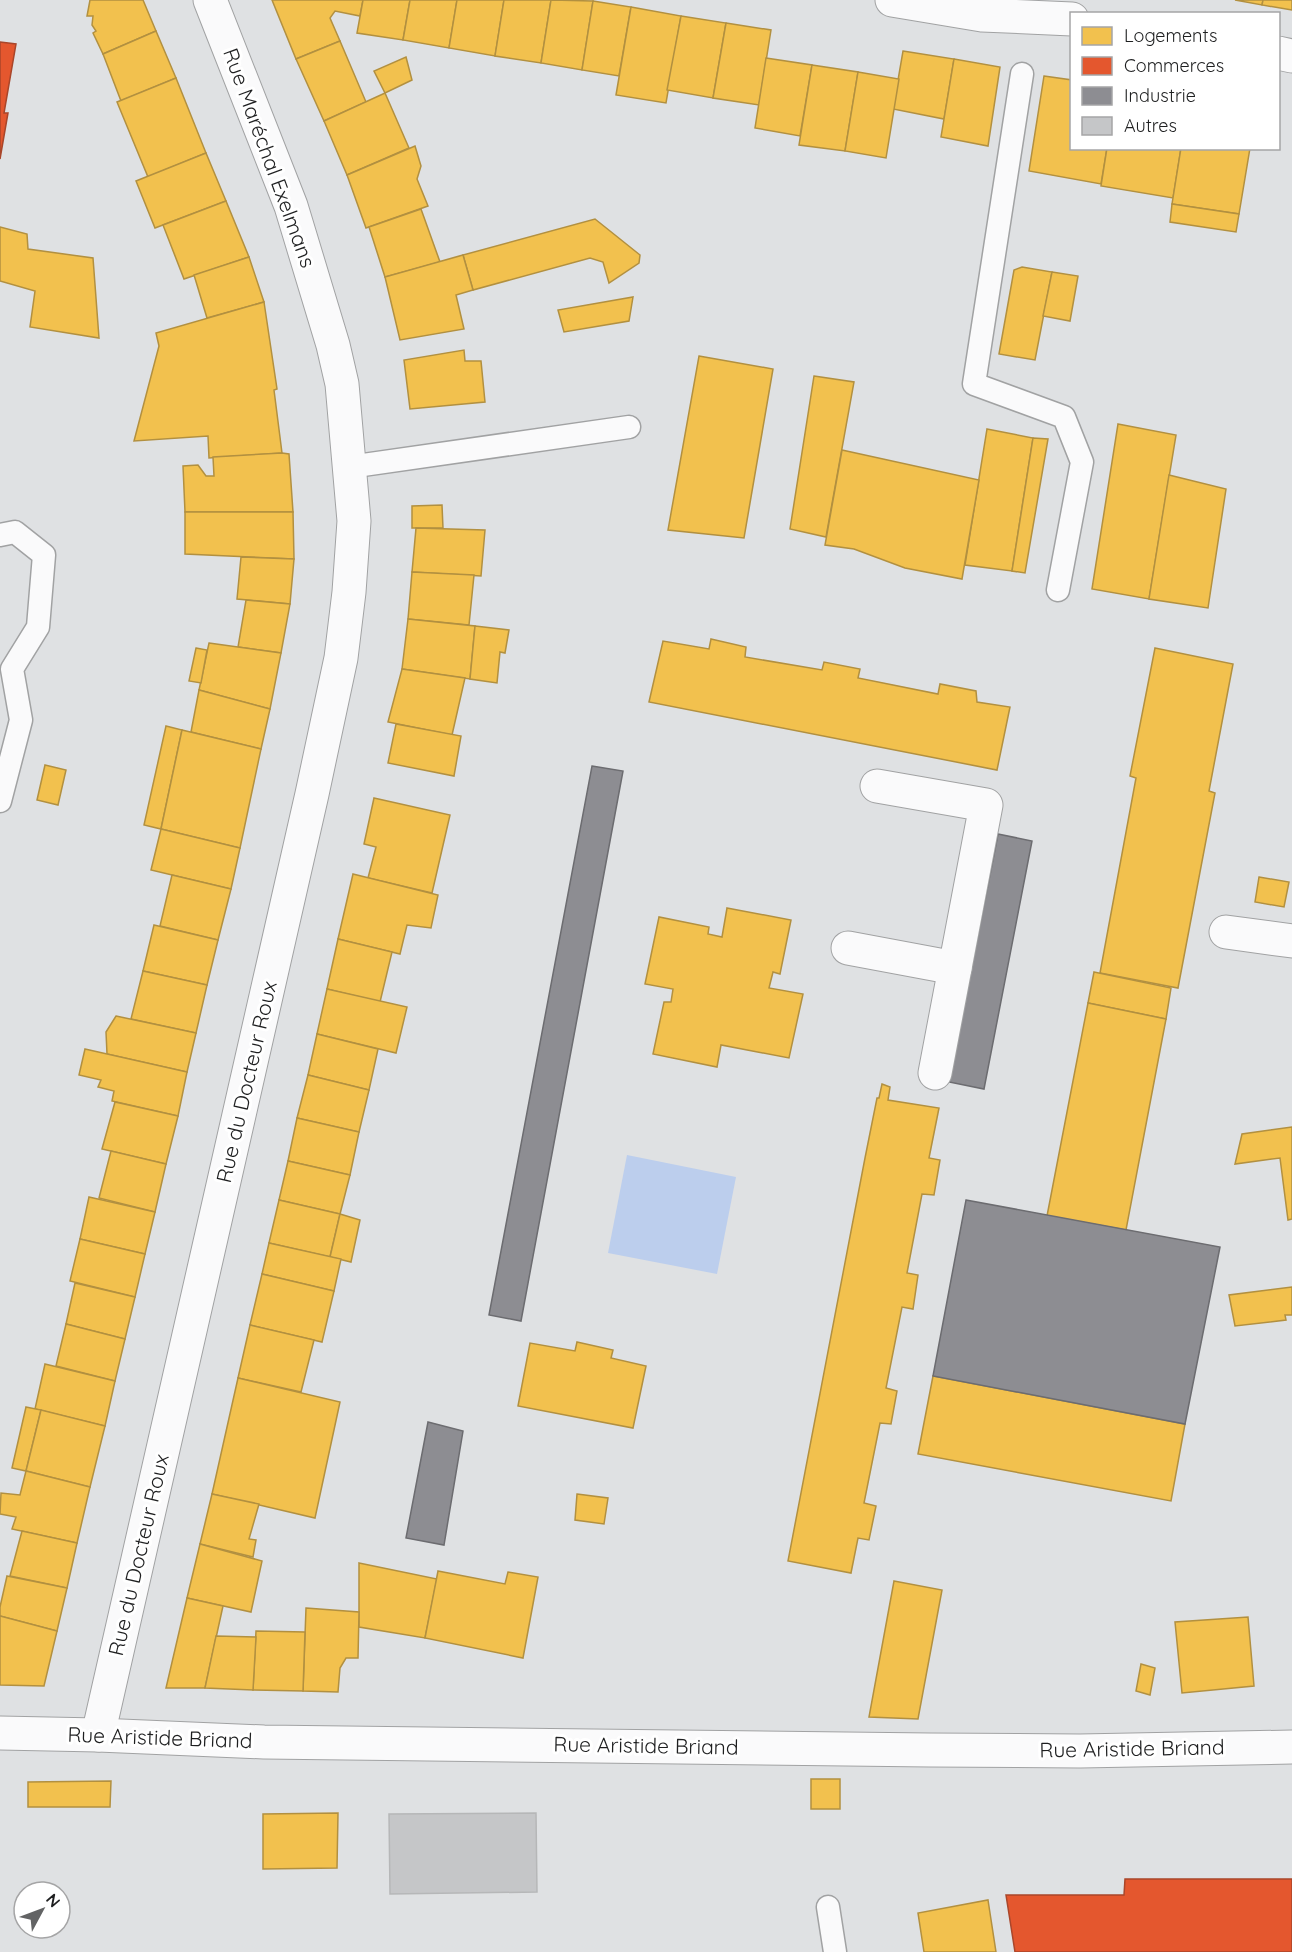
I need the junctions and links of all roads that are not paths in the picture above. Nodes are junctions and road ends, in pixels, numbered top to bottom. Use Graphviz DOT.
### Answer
graph roads {
  1 [pos="210,0"];
  2 [pos="892,0"];
  3 [pos="1061,12"];
  4 [pos="1022,74"];
  5 [pos="346,423"];
  6 [pos="629,427"];
  7 [pos="350,467"];
  8 [pos="0,535"];
  9 [pos="1058,590"];
  10 [pos="6,667"];
  11 [pos="877,786"];
  12 [pos="0,801"];
  13 [pos="1226,932"];
  14 [pos="1292,941"];
  15 [pos="848,948"];
  16 [pos="955,968"];
  17 [pos="935,1073"];
  18 [pos="0,1733"];
  19 [pos="98,1735"];
  20 [pos="1292,1748"];
  21 [pos="828,1907"];
  22 [pos="835,1952"];
  1 -- 5 [label="street, Rue Maréchal Exelmans"];
  2 -- 3 [label="street"];
  4 -- 9 [label="lane"];
  5 -- 7 [label="street, Rue du Docteur Roux"];
  6 -- 7 [label="lane"];
  7 -- 19 [label="street, Rue du Docteur Roux"];
  8 -- 10 [label="lane"];
  10 -- 12 [label="lane"];
  11 -- 16 [label="street"];
  13 -- 14 [label="street"];
  15 -- 16 [label="street"];
  16 -- 17 [label="street"];
  18 -- 19 [label="street, Rue Aristide Briand"];
  19 -- 20 [label="street, Rue Aristide Briand"];
  21 -- 22 [label="lane"];
}
